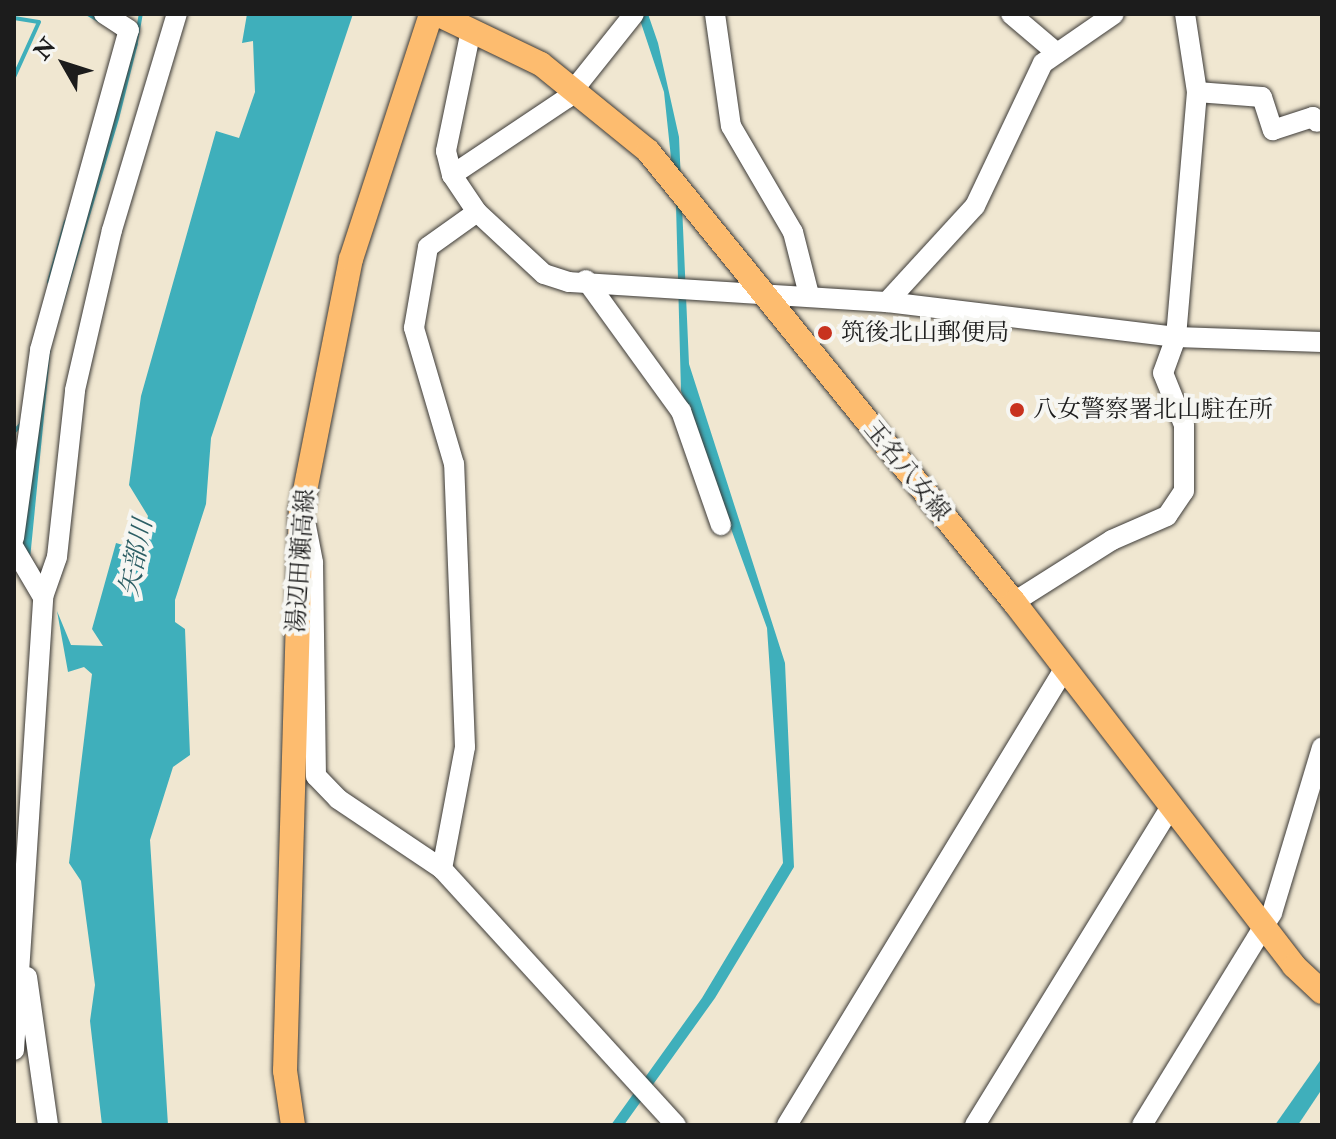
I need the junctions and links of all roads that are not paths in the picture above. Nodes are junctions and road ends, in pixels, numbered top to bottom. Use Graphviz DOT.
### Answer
graph roads {
  1 [pos="104,14"];
  2 [pos="177,14"];
  3 [pos="434,14"];
  4 [pos="633,14"];
  5 [pos="715,14"];
  6 [pos="1011,14"];
  7 [pos="1114,14"];
  8 [pos="1185,14"];
  9 [pos="471,30"];
  10 [pos="1057,53"];
  11 [pos="575,88"];
  12 [pos="1197,92"];
  13 [pos="1317,122"];
  14 [pos="452,175"];
  15 [pos="477,212"];
  16 [pos="586,280"];
  17 [pos="756,289"];
  18 [pos="809,295"];
  19 [pos="887,302"];
  20 [pos="1176,337"];
  21 [pos="1322,342"];
  22 [pos="20,436"];
  23 [pos="301,511"];
  24 [pos="721,525"];
  25 [pos="14,538"];
  26 [pos="14,548"];
  27 [pos="43,597"];
  28 [pos="1014,602"];
  29 [pos="1063,671"];
  30 [pos="1322,747"];
  31 [pos="1171,806"];
  32 [pos="442,869"];
  33 [pos="1263,926"];
  34 [pos="23,957"];
  35 [pos="1322,992"];
  36 [pos="14,1050"];
  37 [pos="48,1125"];
  38 [pos="293,1125"];
  39 [pos="676,1125"];
  40 [pos="787,1125"];
  41 [pos="975,1125"];
  42 [pos="1142,1125"];
  1 -- 22 [label="street"];
  2 -- 27 [label="street"];
  3 -- 9 [label="main road, 玉名八女線"];
  3 -- 23 [label="main road, 湯辺田瀬高線"];
  4 -- 11 [label="street"];
  5 -- 18 [label="street"];
  6 -- 10 [label="street"];
  7 -- 10 [label="street"];
  8 -- 12 [label="street"];
  9 -- 11 [label="main road, 玉名八女線"];
  9 -- 14 [label="street"];
  10 -- 19 [label="street"];
  11 -- 14 [label="street"];
  11 -- 17 [label="main road, 玉名八女線"];
  12 -- 13 [label="street"];
  12 -- 20 [label="street"];
  14 -- 15 [label="street"];
  15 -- 16 [label="street"];
  15 -- 32 [label="street"];
  16 -- 17 [label="street"];
  16 -- 24 [label="street"];
  17 -- 18 [label="street"];
  17 -- 28 [label="main road, 玉名八女線"];
  18 -- 19 [label="street"];
  19 -- 20 [label="street"];
  20 -- 21 [label="street"];
  20 -- 28 [label="street"];
  22 -- 25 [label="street"];
  23 -- 32 [label="street"];
  23 -- 38 [label="main road, 湯辺田瀬高線"];
  26 -- 27 [label="street"];
  27 -- 34 [label="street"];
  28 -- 29 [label="main road, 玉名八女線"];
  29 -- 31 [label="main road, 玉名八女線"];
  29 -- 40 [label="street"];
  30 -- 33 [label="street"];
  31 -- 33 [label="main road, 玉名八女線"];
  31 -- 41 [label="street"];
  32 -- 39 [label="street"];
  33 -- 35 [label="main road, 玉名八女線"];
  33 -- 42 [label="street"];
  34 -- 36 [label="street"];
  34 -- 37 [label="street"];
}
